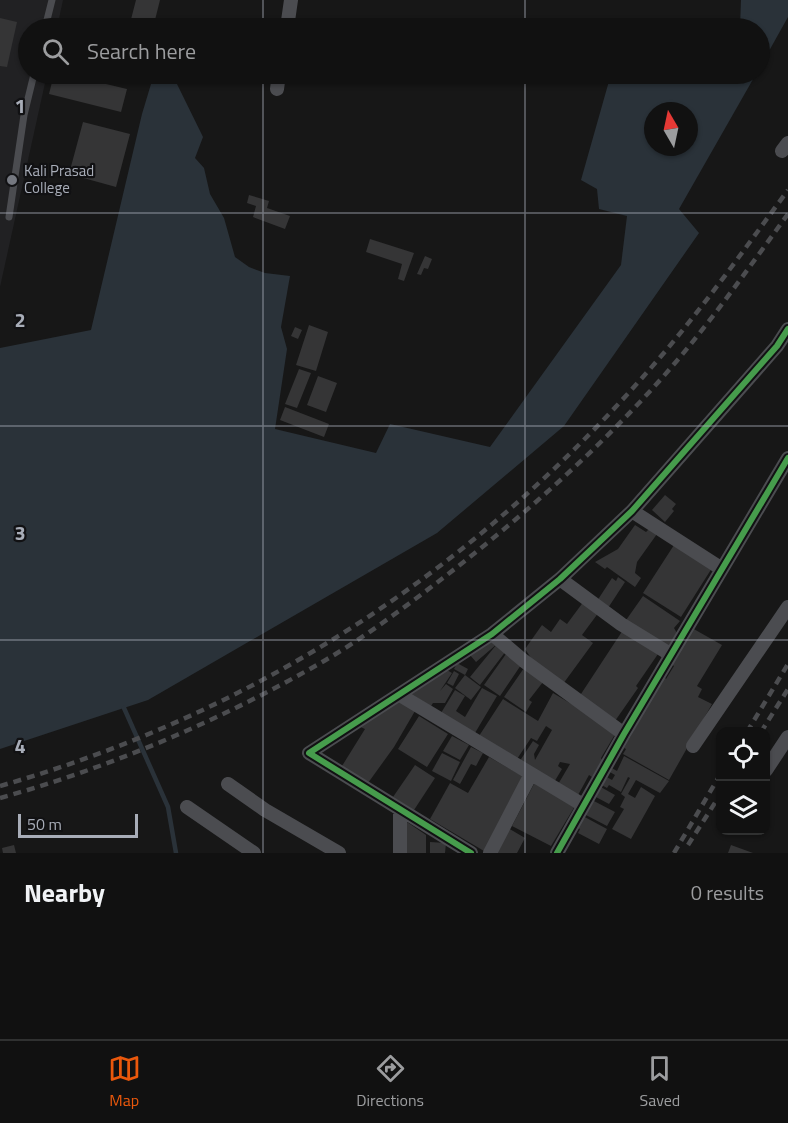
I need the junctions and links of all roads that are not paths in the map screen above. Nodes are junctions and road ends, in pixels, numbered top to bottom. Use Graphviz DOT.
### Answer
graph roads {
  1 [pos="52,0"];
  2 [pos="291,0"];
  3 [pos="48,18"];
  4 [pos="288,18"];
  5 [pos="32,84"];
  6 [pos="278,84"];
  7 [pos="277,89"];
  8 [pos="9,217"];
  9 [pos="788,329"];
  10 [pos="782,348"];
  11 [pos="788,458"];
  12 [pos="632,511"];
  13 [pos="722,569"];
  14 [pos="560,579"];
  15 [pos="788,607"];
  16 [pos="492,634"];
  17 [pos="670,656"];
  18 [pos="400,695"];
  19 [pos="624,734"];
  20 [pos="788,737"];
  21 [pos="693,746"];
  22 [pos="770,763"];
  23 [pos="531,774"];
  24 [pos="228,784"];
  25 [pos="583,805"];
  26 [pos="187,807"];
  27 [pos="400,810"];
  28 [pos="254,853"];
  29 [pos="339,853"];
  30 [pos="400,853"];
  31 [pos="471,853"];
  32 [pos="490,853"];
  33 [pos="557,853"];
  1 -- 3 [label="lane"];
  2 -- 4 [label="street"];
  5 -- 8 [label="lane"];
  6 -- 7 [label="street"];
  9 -- 10 [label="street"];
  10 -- 12 [label="street"];
  11 -- 13 [label="street"];
  12 -- 13 [label="street"];
  12 -- 14 [label="street"];
  13 -- 17 [label="street"];
  14 -- 16 [label="street"];
  14 -- 17 [label="street"];
  15 -- 21 [label="street"];
  16 -- 18 [label="street"];
  16 -- 19 [label="street"];
  17 -- 19 [label="street"];
  18 -- 23 [label="street"];
  18 -- 27 [label="street"];
  19 -- 25 [label="street"];
  20 -- 22 [label="street"];
  23 -- 25 [label="street"];
  23 -- 32 [label="street"];
  24 -- 29 [label="street"];
  25 -- 33 [label="street"];
  26 -- 28 [label="street"];
  27 -- 30 [label="street"];
  27 -- 31 [label="street"];
}
